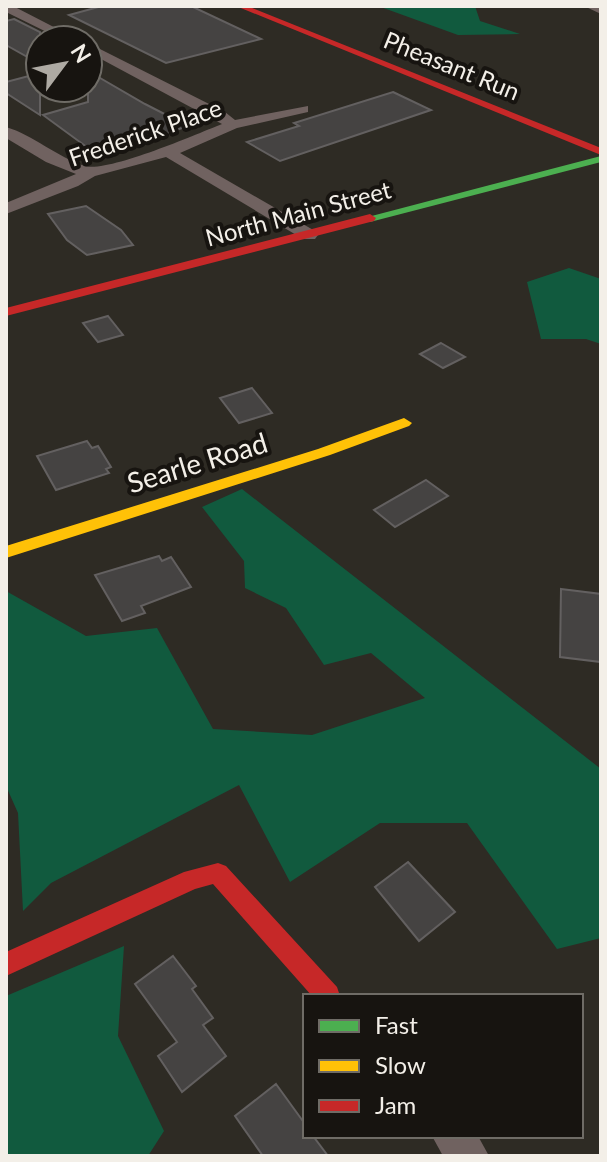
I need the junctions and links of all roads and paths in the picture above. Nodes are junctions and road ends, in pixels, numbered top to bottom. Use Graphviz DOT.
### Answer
graph roads {
  1 [pos="240,6"];
  2 [pos="590,6"];
  3 [pos="6,7"];
  4 [pos="601,10"];
  5 [pos="41,24"];
  6 [pos="104,55"];
  7 [pos="303,109"];
  8 [pos="232,125"];
  9 [pos="6,132"];
  10 [pos="168,152"];
  11 [pos="601,152"];
  12 [pos="601,159"];
  13 [pos="89,173"];
  14 [pos="6,209"];
  15 [pos="309,235"];
  16 [pos="6,312"];
  17 [pos="404,423"];
  18 [pos="7,549"];
  19 [pos="6,964"];
  20 [pos="326,994"];
  21 [pos="454,1138"];
  22 [pos="469,1156"];
  1 -- 11 [label="street, Pheasant Run"];
  2 -- 4 [label="street"];
  3 -- 5 [label="street"];
  6 -- 8 [label="street"];
  7 -- 8 [label="street, Frederick Place"];
  8 -- 10 [label="street, Frederick Place"];
  9 -- 13 [label="street"];
  10 -- 13 [label="street, Frederick Place"];
  10 -- 15 [label="street"];
  12 -- 15 [label="street, North Main Street"];
  13 -- 14 [label="street, Frederick Place"];
  15 -- 16 [label="street, North Main Street"];
  17 -- 18 [label="street, Searle Road"];
  19 -- 20 [label="street"];
  21 -- 22 [label="street"];
}
